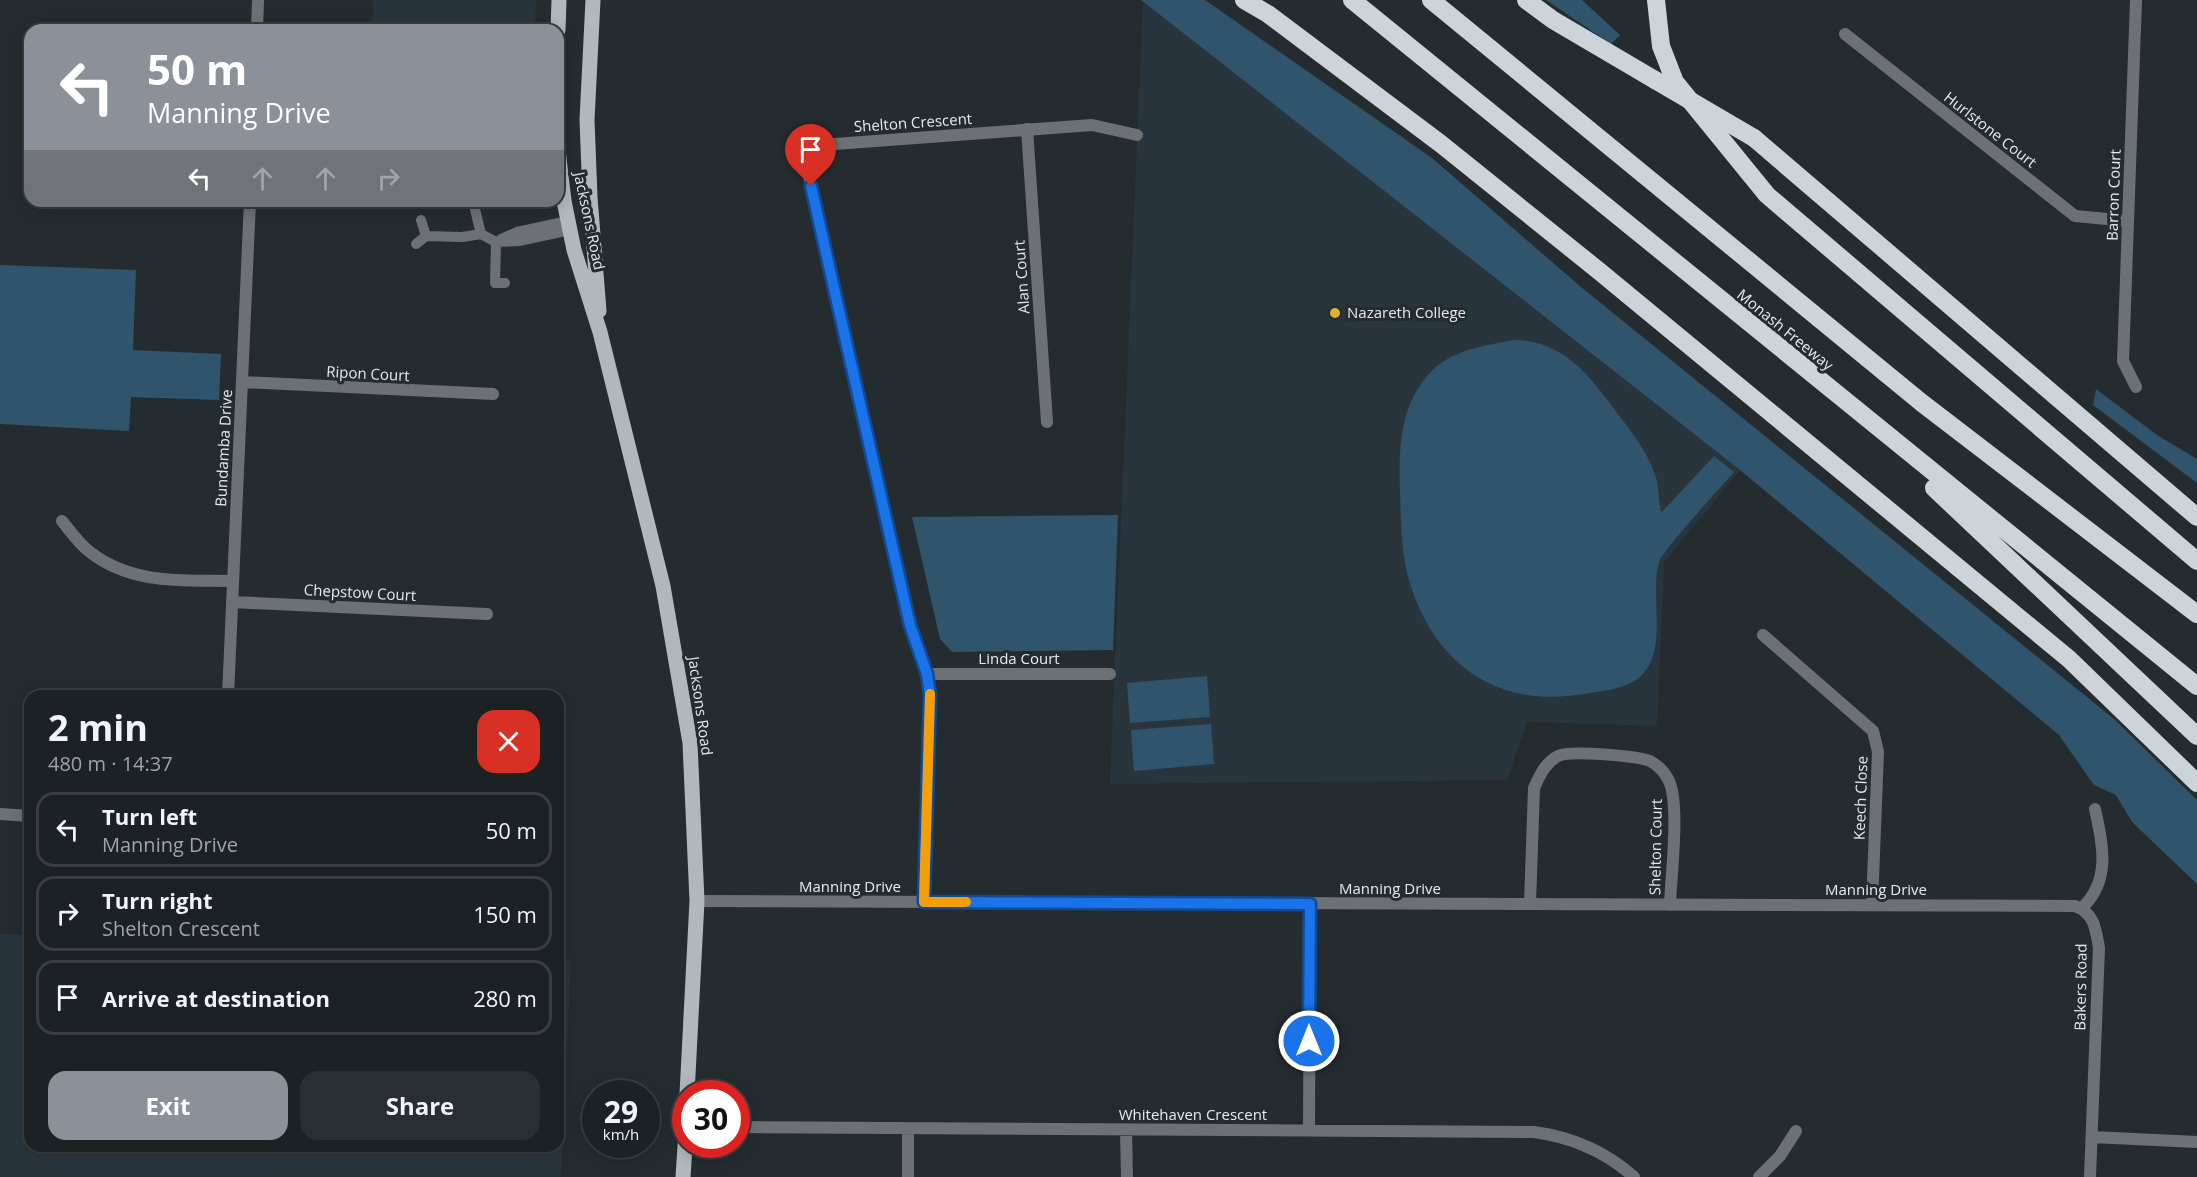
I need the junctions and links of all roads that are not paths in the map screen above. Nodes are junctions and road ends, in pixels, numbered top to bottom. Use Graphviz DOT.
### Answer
graph roads {
  1 [pos="258,0"];
  2 [pos="559,0"];
  3 [pos="592,0"];
  4 [pos="1244,0"];
  5 [pos="1253,0"];
  6 [pos="1352,0"];
  7 [pos="1431,0"];
  8 [pos="1526,0"];
  9 [pos="2136,0"];
  10 [pos="1656,4"];
  11 [pos="1268,14"];
  12 [pos="257,24"];
  13 [pos="558,24"];
  14 [pos="1845,34"];
  15 [pos="1027,129"];
  16 [pos="1137,135"];
  17 [pos="564,191"];
  18 [pos="250,207"];
  19 [pos="475,207"];
  20 [pos="421,220"];
  21 [pos="2128,220"];
  22 [pos="569,226"];
  23 [pos="481,234"];
  24 [pos="426,236"];
  25 [pos="496,242"];
  26 [pos="416,244"];
  27 [pos="505,283"];
  28 [pos="600,332"];
  29 [pos="242,382"];
  30 [pos="2136,387"];
  31 [pos="1828,388"];
  32 [pos="493,394"];
  33 [pos="1047,422"];
  34 [pos="2197,517"];
  35 [pos="62,521"];
  36 [pos="2197,561"];
  37 [pos="233,581"];
  38 [pos="232,602"];
  39 [pos="487,614"];
  40 [pos="2197,614"];
  41 [pos="1763,635"];
  42 [pos="927,674"];
  43 [pos="1110,674"];
  44 [pos="2197,686"];
  45 [pos="228,690"];
  46 [pos="2197,735"];
  47 [pos="2197,783"];
  48 [pos="2095,809"];
  49 [pos="0,814"];
  50 [pos="24,816"];
  51 [pos="697,901"];
  52 [pos="924,902"];
  53 [pos="1310,904"];
  54 [pos="1530,904"];
  55 [pos="1670,905"];
  56 [pos="1872,905"];
  57 [pos="2082,908"];
  58 [pos="688,1080"];
  59 [pos="750,1128"];
  60 [pos="908,1129"];
  61 [pos="1126,1130"];
  62 [pos="1309,1130"];
  63 [pos="1796,1131"];
  64 [pos="2092,1137"];
  65 [pos="2197,1142"];
  66 [pos="684,1158"];
  67 [pos="683,1177"];
  68 [pos="908,1177"];
  69 [pos="1127,1177"];
  70 [pos="1634,1177"];
  71 [pos="1759,1177"];
  72 [pos="2090,1177"];
  1 -- 12 [label="street"];
  2 -- 13 [label="main road"];
  3 -- 28 [label="main road, Jacksons Road"];
  4 -- 11 [label="highway"];
  5 -- 11 [label="highway"];
  6 -- 31 [label="highway, Monash Freeway"];
  7 -- 40 [label="highway, Monash Freeway"];
  8 -- 34 [label="highway, bridge"];
  9 -- 21 [label="street, Barron Court"];
  10 -- 36 [label="highway"];
  11 -- 47 [label="highway"];
  14 -- 21 [label="street, Hurlstone Court"];
  15 -- 16 [label="street, Shelton Crescent"];
  15 -- 33 [label="street, Alan Court"];
  15 -- 42 [label="street, Shelton Crescent"];
  17 -- 22 [label="main road, Jacksons Road"];
  18 -- 29 [label="street, Bundamba Drive"];
  19 -- 23 [label="lane"];
  20 -- 24 [label="lane"];
  21 -- 30 [label="street, Barron Court"];
  22 -- 25 [label="lane"];
  22 -- 28 [label="main road, Jacksons Road"];
  23 -- 24 [label="lane"];
  23 -- 25 [label="lane"];
  24 -- 26 [label="lane"];
  25 -- 27 [label="lane"];
  28 -- 51 [label="main road, Jacksons Road"];
  29 -- 32 [label="street, Ripon Court"];
  29 -- 37 [label="street, Bundamba Drive"];
  31 -- 44 [label="highway, Monash Freeway"];
  31 -- 46 [label="highway"];
  35 -- 37 [label="street"];
  37 -- 38 [label="street, Bundamba Drive"];
  38 -- 39 [label="street, Chepstow Court"];
  38 -- 45 [label="street, Bundamba Drive"];
  41 -- 56 [label="street, Keech Close"];
  42 -- 43 [label="street, Linda Court"];
  42 -- 52 [label="street, Shelton Crescent"];
  48 -- 57 [label="street"];
  49 -- 50 [label="street"];
  51 -- 52 [label="street, Manning Drive"];
  51 -- 58 [label="main road, Jacksons Road"];
  52 -- 53 [label="street, Manning Drive"];
  53 -- 54 [label="street, Manning Drive"];
  53 -- 62 [label="street"];
  54 -- 55 [label="street, Manning Drive"];
  54 -- 55 [label="street, Shelton Court"];
  55 -- 56 [label="street, Manning Drive"];
  56 -- 57 [label="street, Manning Drive"];
  57 -- 64 [label="street, Bakers Road"];
  59 -- 60 [label="street, Whitehaven Crescent"];
  60 -- 61 [label="street, Whitehaven Crescent"];
  60 -- 68 [label="street"];
  61 -- 62 [label="street, Whitehaven Crescent"];
  61 -- 69 [label="street"];
  62 -- 70 [label="street, Whitehaven Crescent"];
  63 -- 71 [label="street"];
  64 -- 65 [label="street"];
  64 -- 72 [label="street, Bakers Road"];
  66 -- 67 [label="main road"];
}
